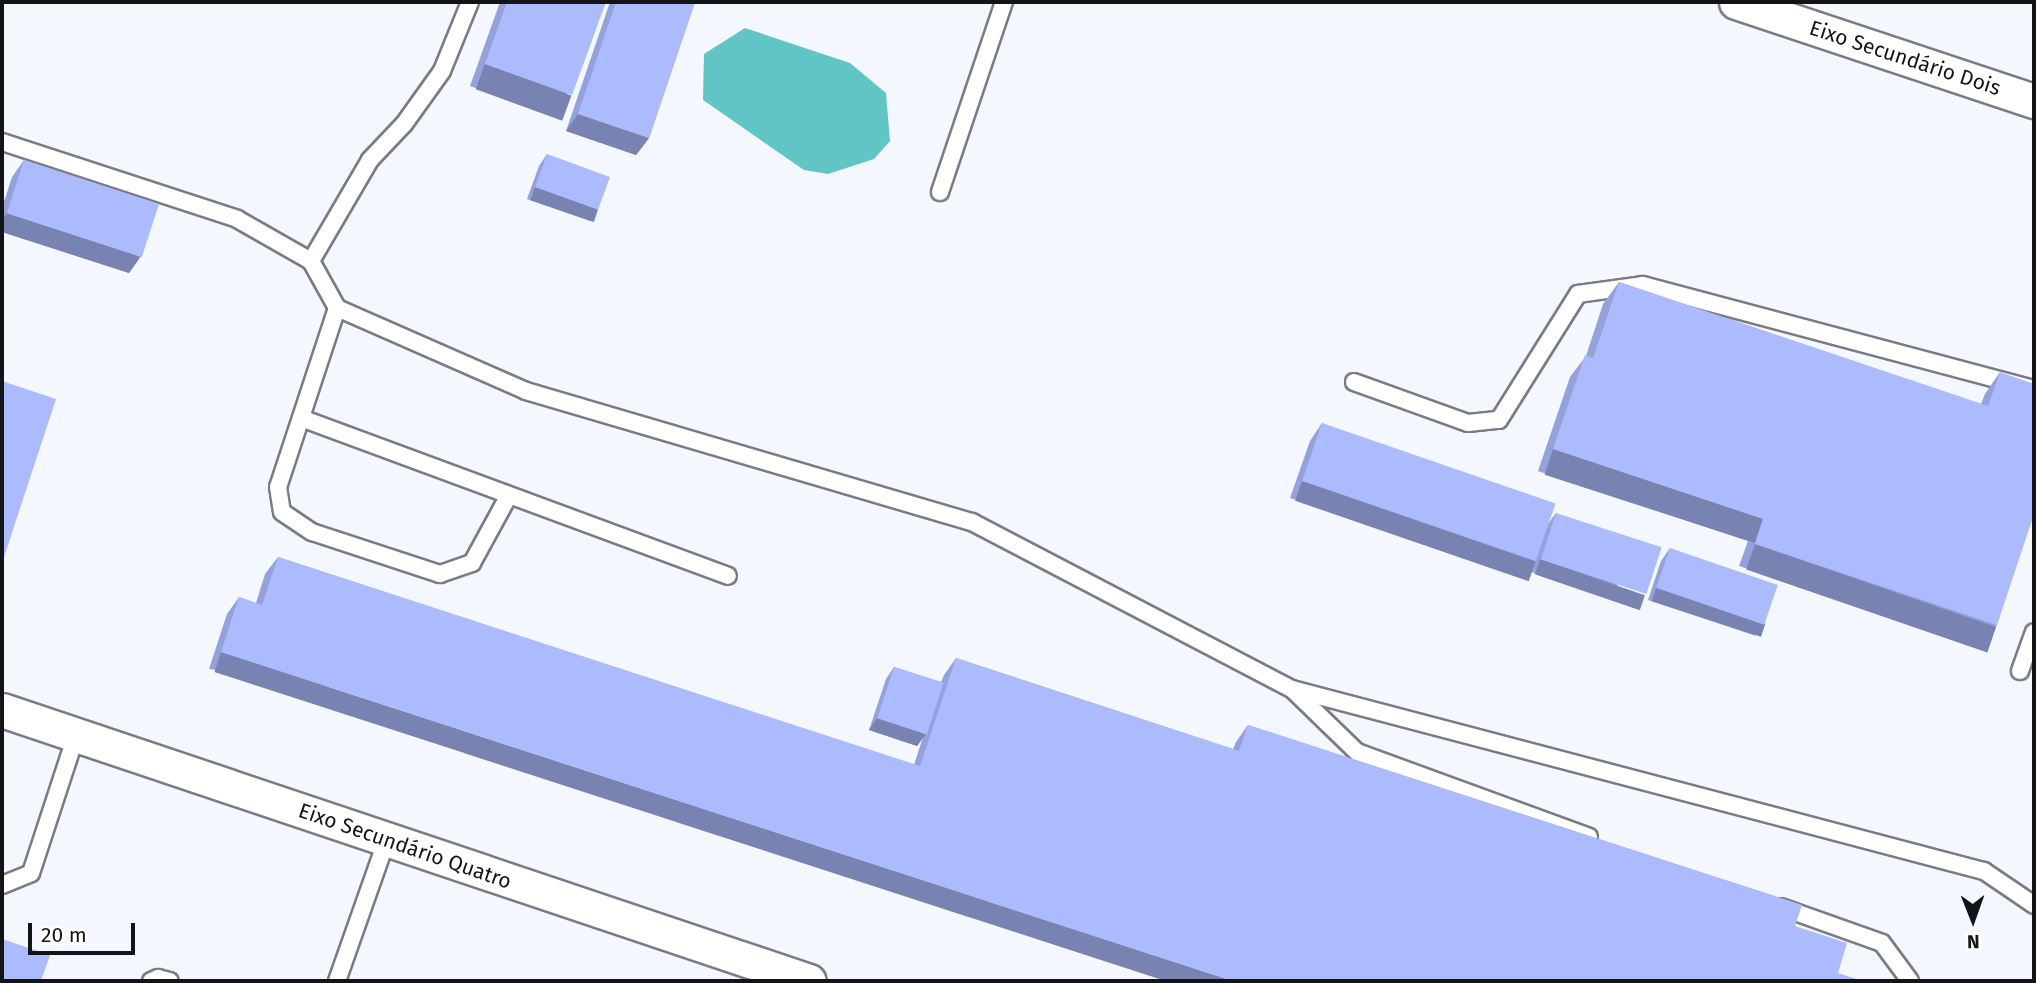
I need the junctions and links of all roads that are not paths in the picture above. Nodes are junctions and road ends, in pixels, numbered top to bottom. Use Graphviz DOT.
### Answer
graph roads {
  1 [pos="470,2"];
  2 [pos="1003,2"];
  3 [pos="1736,2"];
  4 [pos="2034,101"];
  5 [pos="2,142"];
  6 [pos="940,192"];
  7 [pos="311,261"];
  8 [pos="337,307"];
  9 [pos="1354,382"];
  10 [pos="2034,389"];
  11 [pos="301,418"];
  12 [pos="509,495"];
  13 [pos="728,576"];
  14 [pos="2034,632"];
  15 [pos="2020,671"];
  16 [pos="1292,689"];
  17 [pos="2,710"];
  18 [pos="76,735"];
  19 [pos="387,839"];
  20 [pos="1607,843"];
  21 [pos="2,885"];
  22 [pos="1764,900"];
  23 [pos="2034,905"];
  24 [pos="151,981"];
  25 [pos="170,981"];
  26 [pos="337,981"];
  27 [pos="809,981"];
  28 [pos="1910,981"];
  1 -- 7 [label="lane"];
  2 -- 6 [label="lane"];
  3 -- 4 [label="street, Eixo Secundário Dois"];
  5 -- 7 [label="lane"];
  7 -- 8 [label="lane"];
  8 -- 11 [label="lane"];
  8 -- 16 [label="lane"];
  9 -- 10 [label="lane"];
  11 -- 12 [label="lane"];
  11 -- 12 [label="lane"];
  12 -- 13 [label="lane"];
  14 -- 15 [label="lane"];
  16 -- 20 [label="lane"];
  16 -- 23 [label="lane"];
  17 -- 18 [label="street, Eixo Secundário Quatro"];
  18 -- 19 [label="street, Eixo Secundário Quatro"];
  18 -- 21 [label="lane"];
  19 -- 26 [label="lane"];
  19 -- 27 [label="street, Eixo Secundário Quatro"];
  22 -- 28 [label="lane"];
  24 -- 25 [label="lane"];
}
